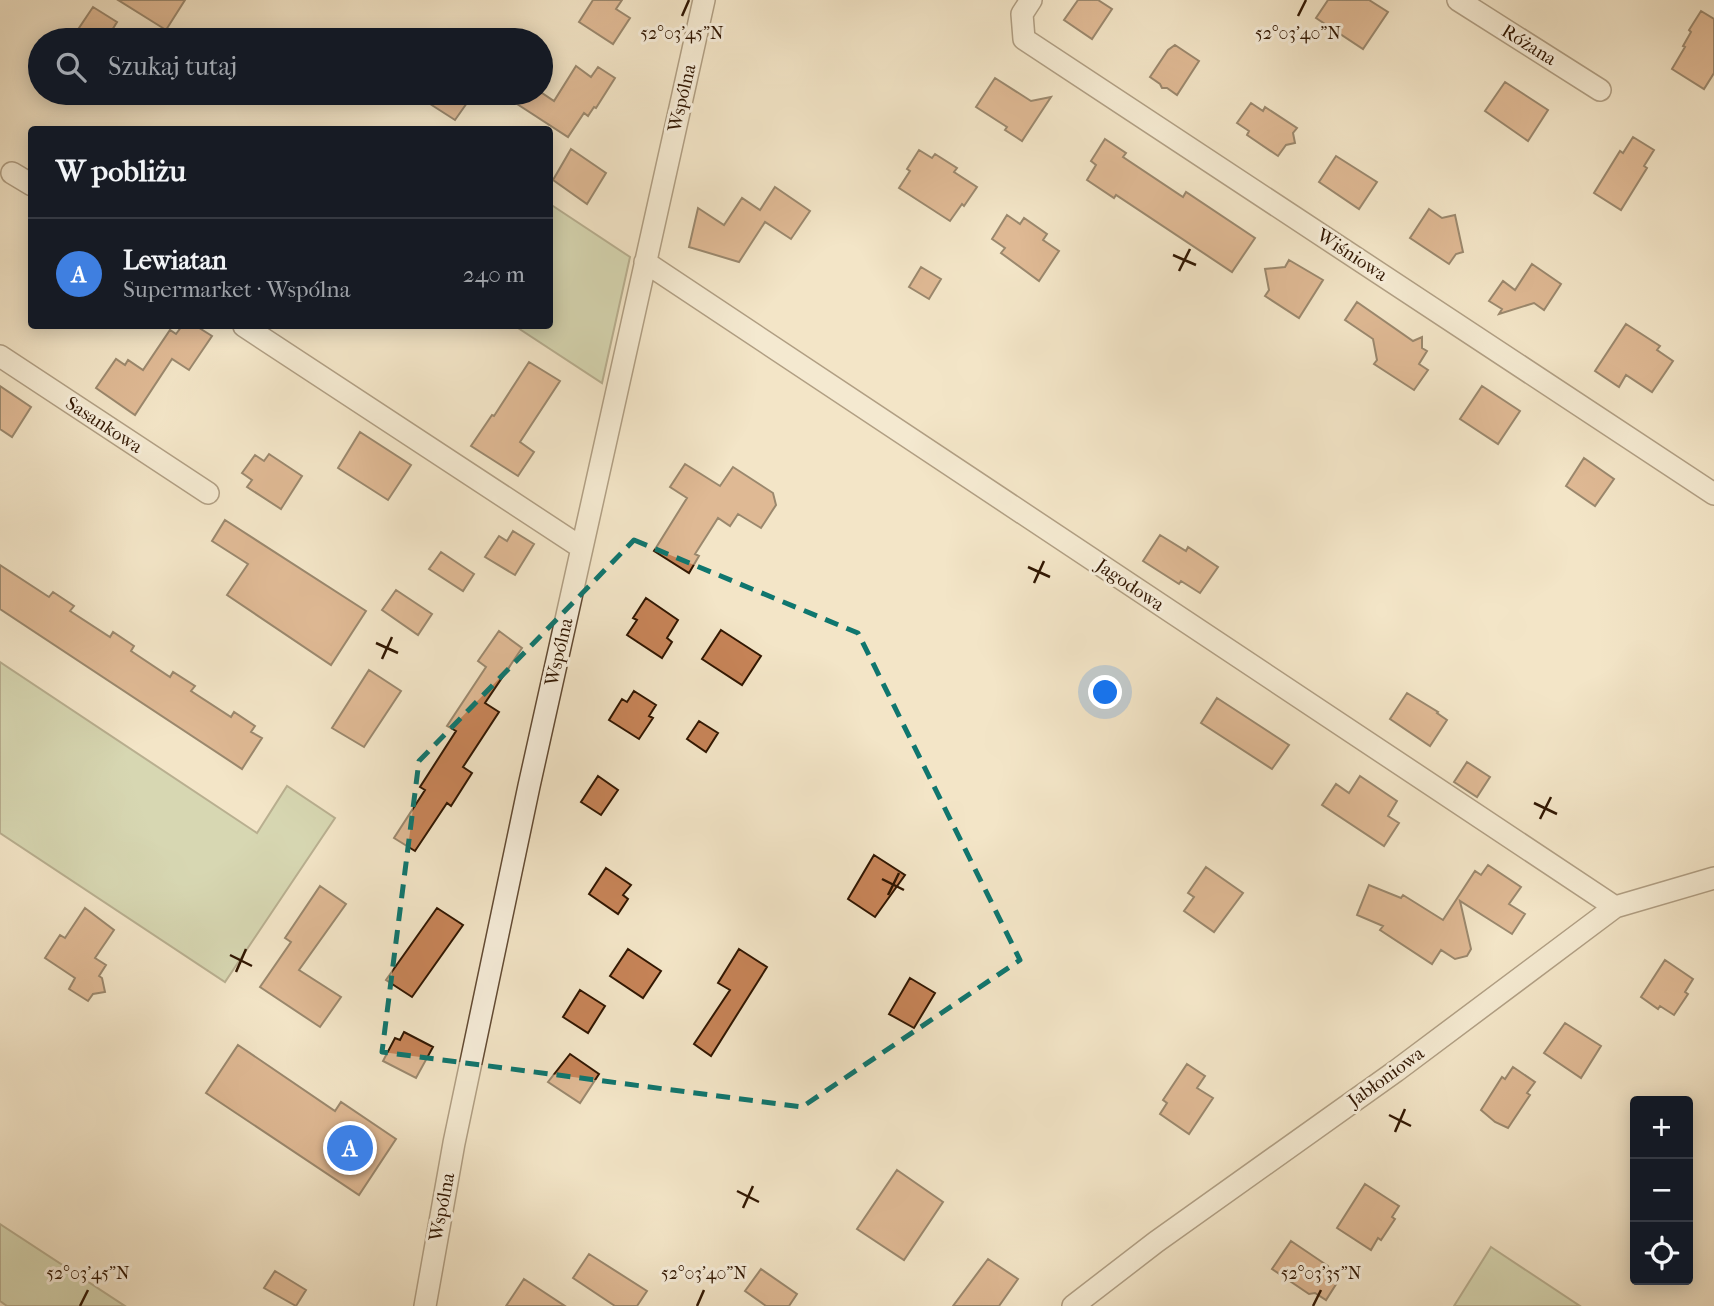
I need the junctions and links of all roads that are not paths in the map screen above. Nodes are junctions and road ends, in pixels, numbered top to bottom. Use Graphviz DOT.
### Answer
graph roads {
  1 [pos="704,0"];
  2 [pos="1031,0"];
  3 [pos="1458,0"];
  4 [pos="1600,90"];
  5 [pos="12,173"];
  6 [pos="28,183"];
  7 [pos="645,262"];
  8 [pos="249,329"];
  9 [pos="0,356"];
  10 [pos="208,493"];
  11 [pos="1714,494"];
  12 [pos="582,548"];
  13 [pos="1714,878"];
  14 [pos="1615,907"];
  15 [pos="425,1306"];
  16 [pos="1073,1306"];
  1 -- 7 [label="street, Wspólna"];
  2 -- 11 [label="street, Wiśniowa"];
  3 -- 4 [label="street, Różana"];
  5 -- 6 [label="street"];
  7 -- 12 [label="street, Wspólna"];
  7 -- 14 [label="street, Jagodowa"];
  8 -- 12 [label="street"];
  9 -- 10 [label="street, Sasankowa"];
  12 -- 15 [label="street, Wspólna"];
  13 -- 14 [label="street, Jabłoniowa"];
  14 -- 16 [label="street, Jabłoniowa"];
}
